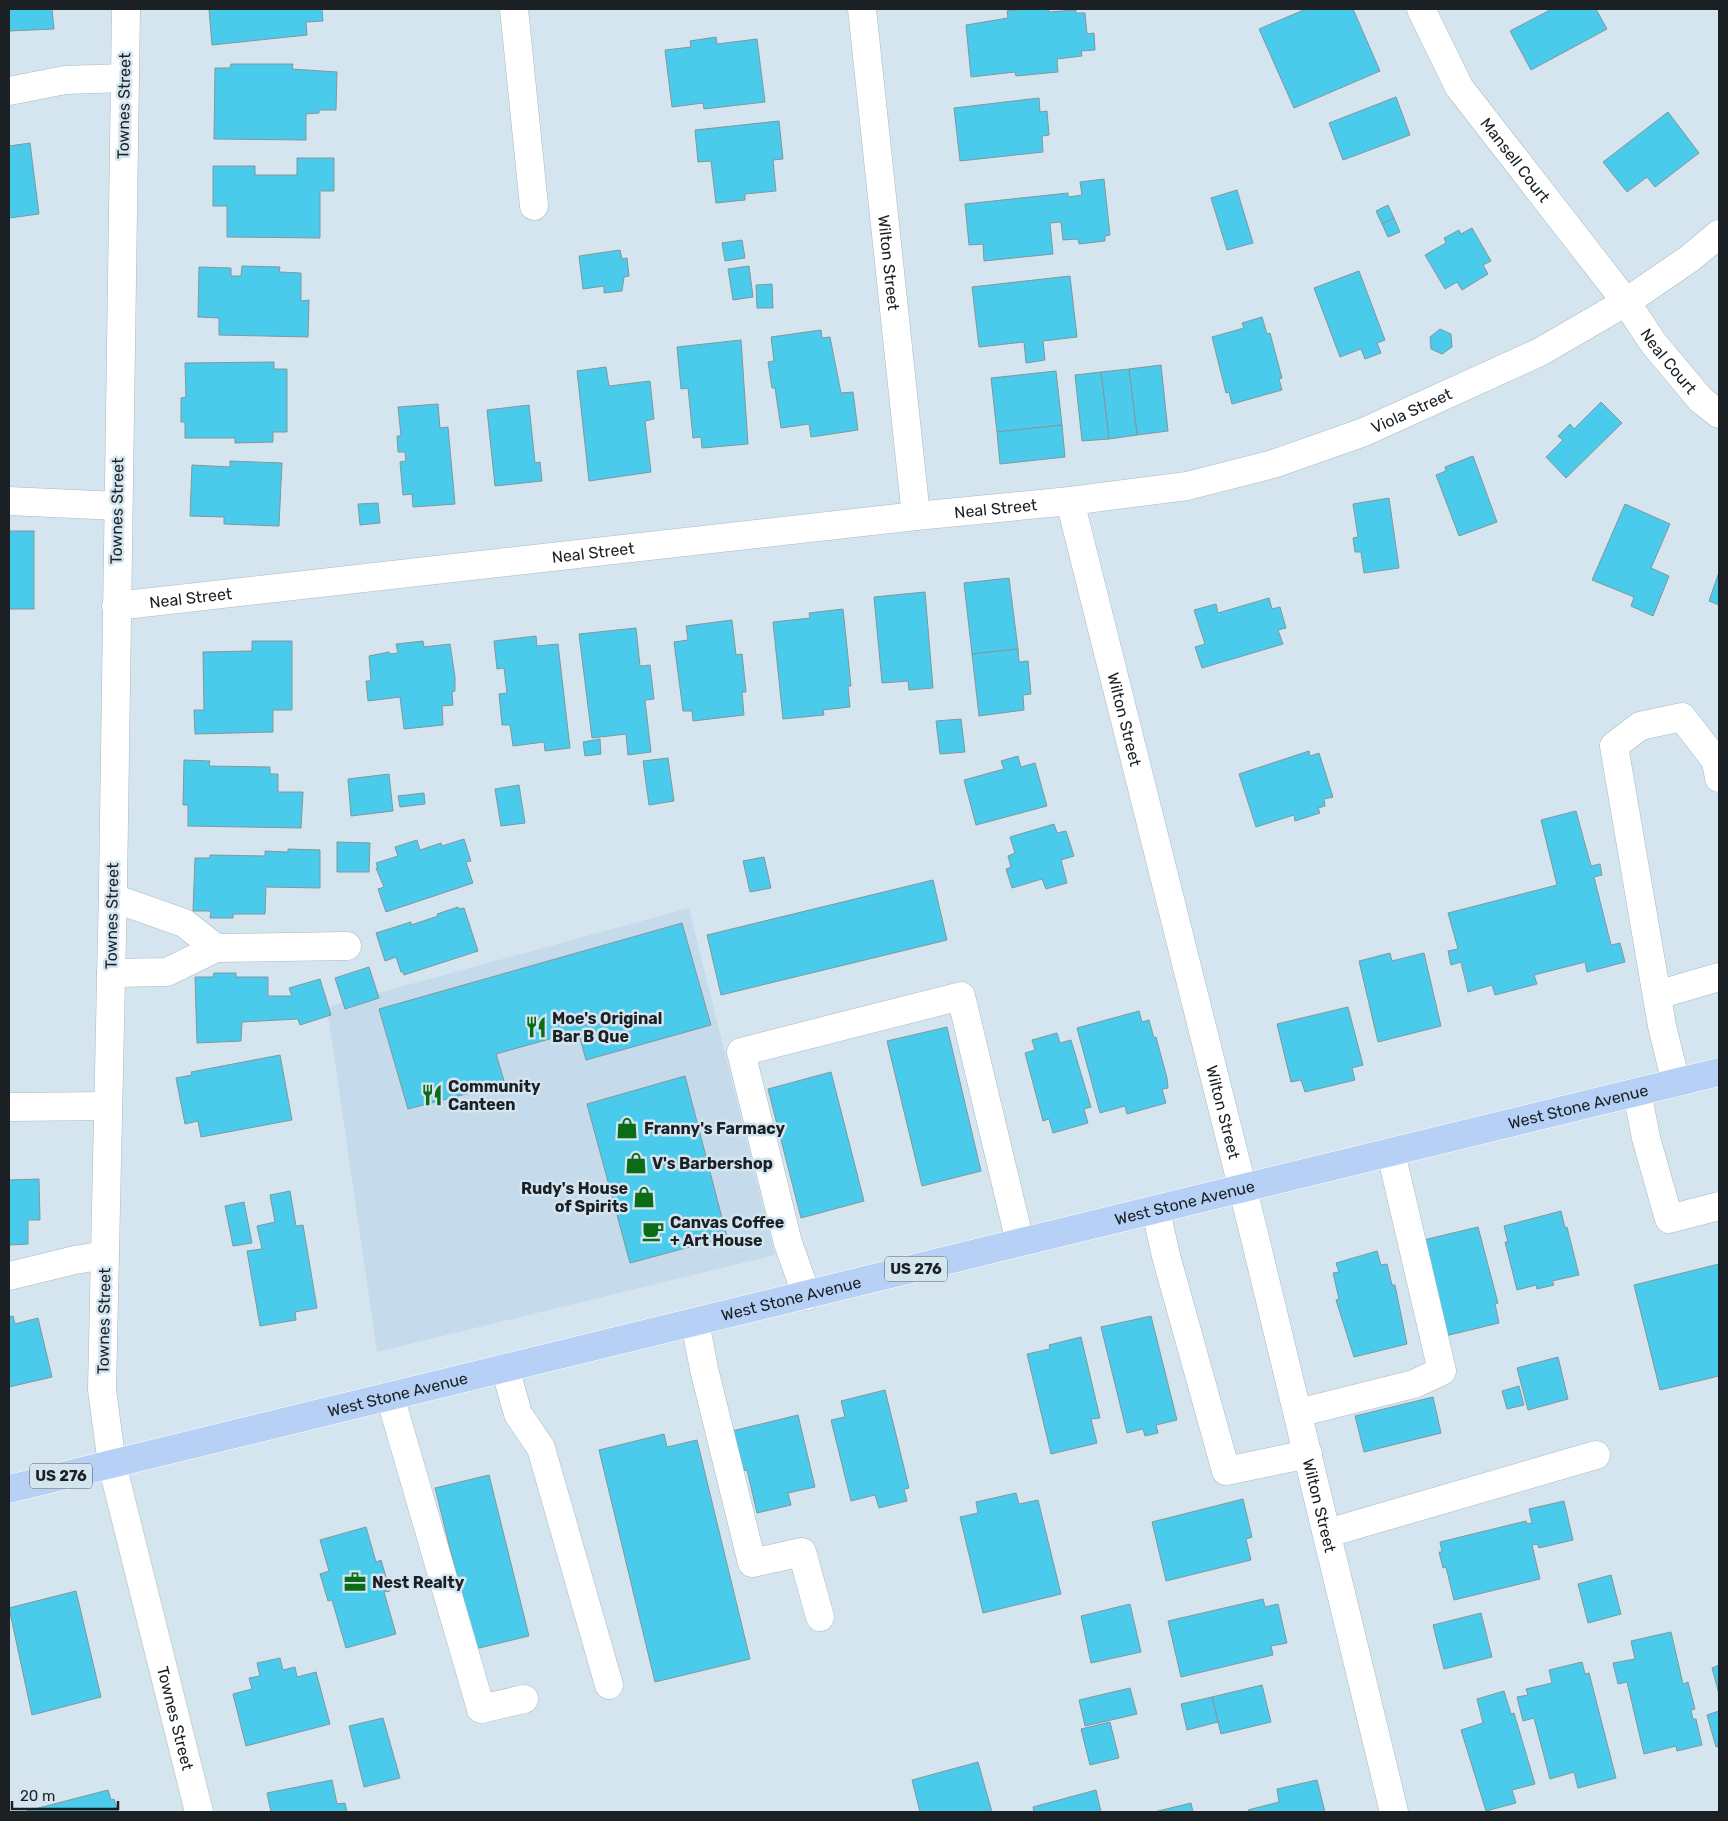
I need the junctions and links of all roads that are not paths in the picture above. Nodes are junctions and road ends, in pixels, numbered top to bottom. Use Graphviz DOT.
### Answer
graph roads {
  1 [pos="126,9"];
  2 [pos="514,9"];
  3 [pos="862,9"];
  4 [pos="1420,9"];
  5 [pos="125,78"];
  6 [pos="9,91"];
  7 [pos="534,206"];
  8 [pos="1719,234"];
  9 [pos="1626,302"];
  10 [pos="1719,414"];
  11 [pos="9,501"];
  12 [pos="1070,501"];
  13 [pos="118,506"];
  14 [pos="916,516"];
  15 [pos="116,606"];
  16 [pos="1719,778"];
  17 [pos="112,898"];
  18 [pos="347,946"];
  19 [pos="216,948"];
  20 [pos="111,973"];
  21 [pos="1719,978"];
  22 [pos="1657,995"];
  23 [pos="1719,1072"];
  24 [pos="1676,1083"];
  25 [pos="1637,1092"];
  26 [pos="108,1106"];
  27 [pos="9,1107"];
  28 [pos="1392,1153"];
  29 [pos="1243,1190"];
  30 [pos="1719,1206"];
  31 [pos="1156,1210"];
  32 [pos="1020,1242"];
  33 [pos="105,1255"];
  34 [pos="9,1276"];
  35 [pos="807,1296"];
  36 [pos="695,1322"];
  37 [pos="505,1368"];
  38 [pos="390,1396"];
  39 [pos="1298,1413"];
  40 [pos="1308,1454"];
  41 [pos="1596,1455"];
  42 [pos="112,1464"];
  43 [pos="9,1489"];
  44 [pos="1328,1533"];
  45 [pos="820,1616"];
  46 [pos="609,1685"];
  47 [pos="524,1699"];
  48 [pos="199,1812"];
  49 [pos="1394,1812"];
  1 -- 5 [label="street, Townes Street"];
  2 -- 7 [label="street"];
  3 -- 14 [label="street, Wilton Street"];
  4 -- 9 [label="street, Mansell Court"];
  5 -- 6 [label="street"];
  5 -- 13 [label="street, Townes Street"];
  8 -- 9 [label="street, Viola Street"];
  9 -- 10 [label="street, Neal Court"];
  9 -- 12 [label="street, Viola Street"];
  11 -- 13 [label="street"];
  12 -- 14 [label="street, Neal Street"];
  12 -- 29 [label="street, Wilton Street"];
  13 -- 15 [label="street, Townes Street"];
  14 -- 15 [label="street, Neal Street"];
  15 -- 17 [label="street, Townes Street"];
  16 -- 22 [label="street"];
  17 -- 19 [label="street"];
  17 -- 20 [label="street, Townes Street"];
  18 -- 19 [label="street"];
  19 -- 20 [label="street"];
  20 -- 26 [label="street, Townes Street"];
  21 -- 22 [label="street"];
  22 -- 24 [label="street"];
  23 -- 24 [label="highway, West Stone Avenue / US 276"];
  24 -- 25 [label="highway, West Stone Avenue / US 276"];
  25 -- 28 [label="highway, West Stone Avenue / US 276"];
  25 -- 30 [label="street"];
  26 -- 27 [label="street"];
  26 -- 33 [label="street, Townes Street"];
  28 -- 29 [label="highway, West Stone Avenue / US 276"];
  28 -- 39 [label="street"];
  29 -- 31 [label="highway, West Stone Avenue / US 276"];
  29 -- 39 [label="street, Wilton Street"];
  31 -- 32 [label="highway, West Stone Avenue / US 276"];
  31 -- 40 [label="street"];
  32 -- 35 [label="highway, West Stone Avenue / US 276"];
  32 -- 35 [label="street"];
  33 -- 34 [label="street"];
  33 -- 42 [label="street, Townes Street"];
  35 -- 36 [label="highway, West Stone Avenue / US 276"];
  36 -- 37 [label="highway, West Stone Avenue / US 276"];
  36 -- 45 [label="street"];
  37 -- 38 [label="highway, West Stone Avenue / US 276"];
  37 -- 46 [label="street"];
  38 -- 42 [label="highway, West Stone Avenue / US 276"];
  38 -- 47 [label="street"];
  39 -- 40 [label="street, Wilton Street"];
  40 -- 44 [label="street, Wilton Street"];
  41 -- 44 [label="street"];
  42 -- 43 [label="highway, West Stone Avenue / US 276"];
  42 -- 48 [label="street, Townes Street"];
  44 -- 49 [label="street, Wilton Street"];
}
